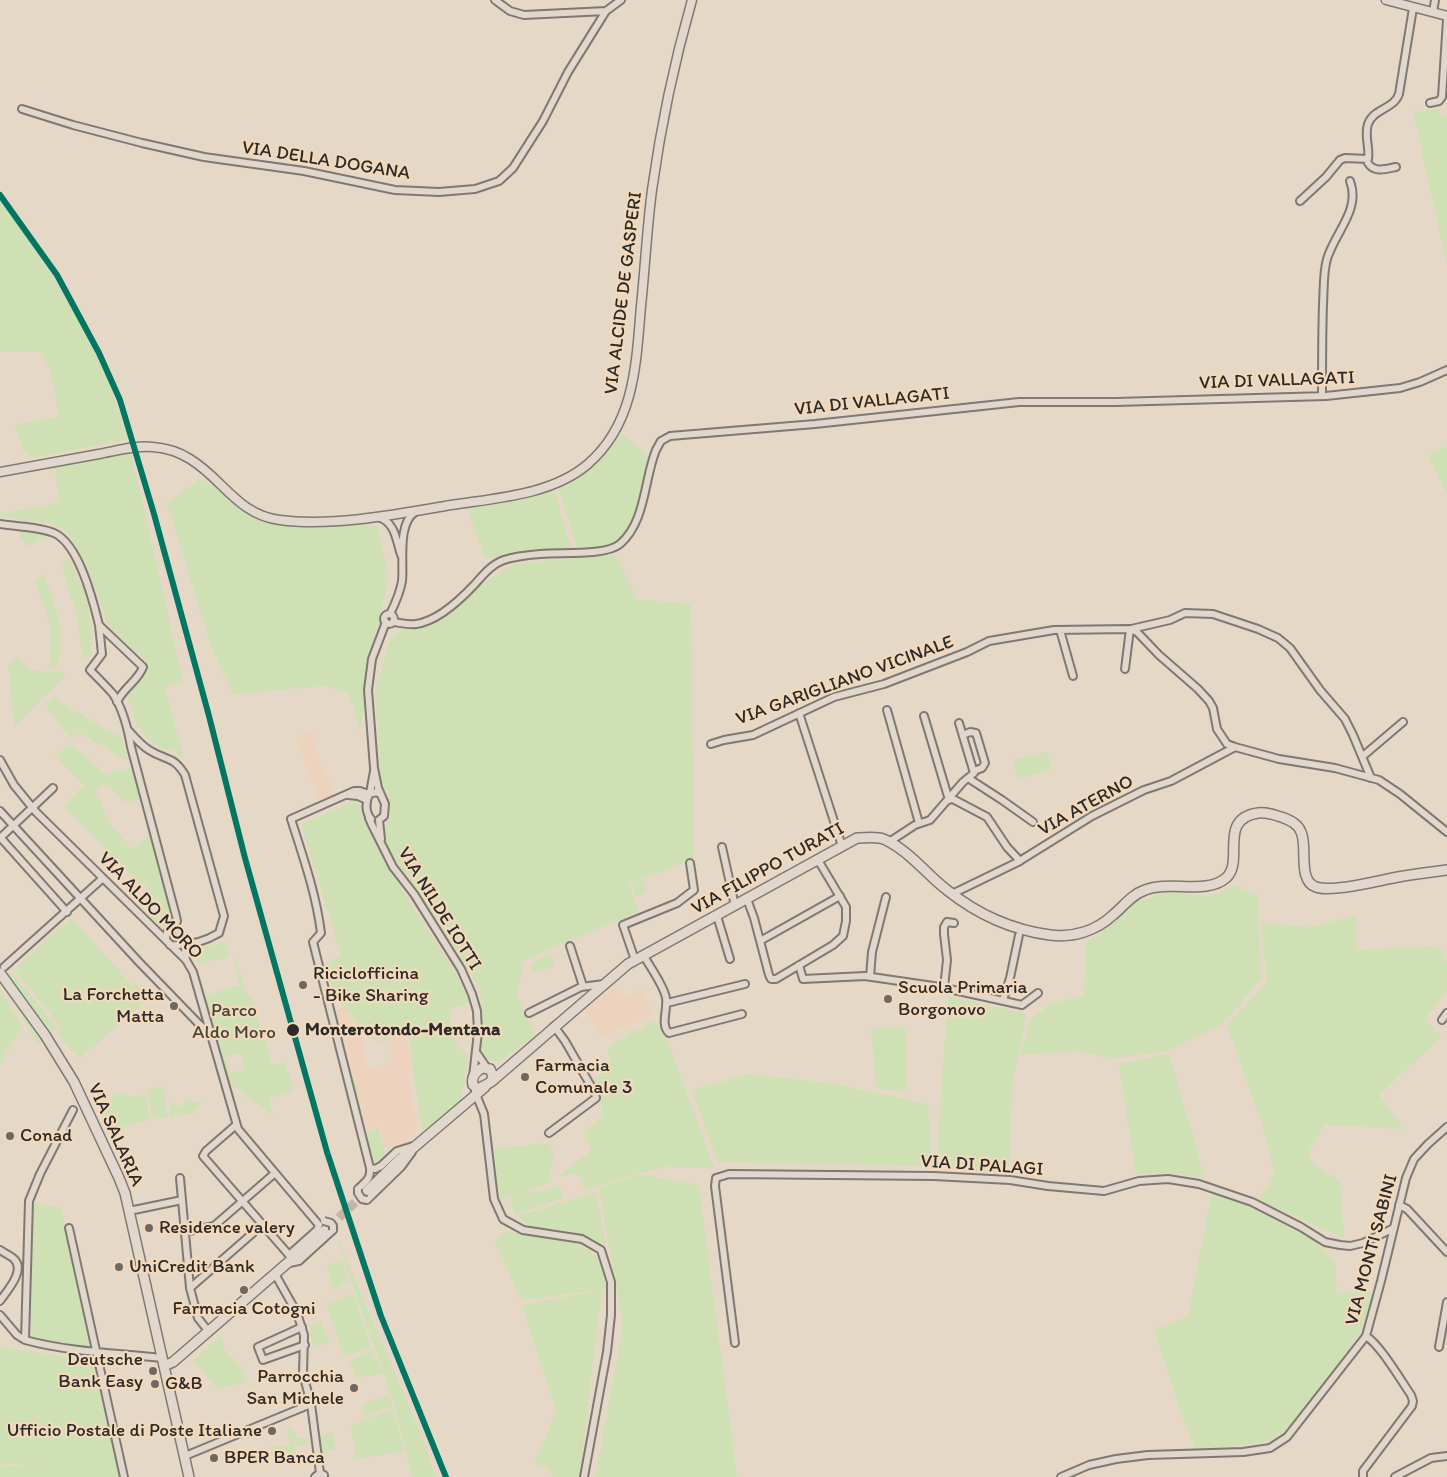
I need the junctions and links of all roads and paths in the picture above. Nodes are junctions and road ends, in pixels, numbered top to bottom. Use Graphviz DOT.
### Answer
graph roads {
  1 [pos="495,0"];
  2 [pos="621,0"];
  3 [pos="692,0"];
  4 [pos="1386,0"];
  5 [pos="1435,0"];
  6 [pos="1401,2"];
  7 [pos="1413,8"];
  8 [pos="606,11"];
  9 [pos="1433,12"];
  10 [pos="1447,16"];
  11 [pos="1447,20"];
  12 [pos="1430,102"];
  13 [pos="22,109"];
  14 [pos="1368,161"];
  15 [pos="1396,167"];
  16 [pos="1367,171"];
  17 [pos="1350,181"];
  18 [pos="1300,201"];
  19 [pos="1447,370"];
  20 [pos="1322,396"];
  21 [pos="0,472"];
  22 [pos="416,511"];
  23 [pos="397,514"];
  24 [pos="377,517"];
  25 [pos="406,522"];
  26 [pos="0,524"];
  27 [pos="391,524"];
  28 [pos="402,559"];
  29 [pos="390,614"];
  30 [pos="386,622"];
  31 [pos="394,622"];
  32 [pos="99,625"];
  33 [pos="1131,629"];
  34 [pos="1060,630"];
  35 [pos="1125,669"];
  36 [pos="1073,676"];
  37 [pos="117,702"];
  38 [pos="887,710"];
  39 [pos="800,713"];
  40 [pos="924,716"];
  41 [pos="1403,722"];
  42 [pos="959,723"];
  43 [pos="128,730"];
  44 [pos="963,735"];
  45 [pos="711,744"];
  46 [pos="1235,747"];
  47 [pos="1363,756"];
  48 [pos="0,760"];
  49 [pos="374,768"];
  50 [pos="974,771"];
  51 [pos="968,778"];
  52 [pos="1371,778"];
  53 [pos="52,788"];
  54 [pos="380,794"];
  55 [pos="368,796"];
  56 [pos="950,799"];
  57 [pos="32,807"];
  58 [pos="0,811"];
  59 [pos="369,818"];
  60 [pos="379,820"];
  61 [pos="1033,822"];
  62 [pos="919,823"];
  63 [pos="14,825"];
  64 [pos="1447,832"];
  65 [pos="0,838"];
  66 [pos="381,842"];
  67 [pos="890,842"];
  68 [pos="842,846"];
  69 [pos="722,847"];
  70 [pos="818,860"];
  71 [pos="1020,861"];
  72 [pos="690,863"];
  73 [pos="1447,870"];
  74 [pos="103,878"];
  75 [pos="952,894"];
  76 [pos="840,896"];
  77 [pos="886,897"];
  78 [pos="80,899"];
  79 [pos="747,899"];
  80 [pos="735,906"];
  81 [pos="67,912"];
  82 [pos="717,916"];
  83 [pos="954,923"];
  84 [pos="172,929"];
  85 [pos="154,930"];
  86 [pos="1019,935"];
  87 [pos="760,941"];
  88 [pos="168,943"];
  89 [pos="185,944"];
  90 [pos="570,946"];
  91 [pos="644,956"];
  92 [pos="730,959"];
  93 [pos="186,960"];
  94 [pos="635,960"];
  95 [pos="799,965"];
  96 [pos="2,970"];
  97 [pos="870,977"];
  98 [pos="605,984"];
  99 [pos="745,984"];
  100 [pos="583,986"];
  101 [pos="944,988"];
  102 [pos="1038,993"];
  103 [pos="1003,1000"];
  104 [pos="667,1003"];
  105 [pos="1447,1012"];
  106 [pos="529,1014"];
  107 [pos="742,1014"];
  108 [pos="1442,1020"];
  109 [pos="554,1026"];
  110 [pos="210,1034"];
  111 [pos="475,1051"];
  112 [pos="518,1059"];
  113 [pos="489,1068"];
  114 [pos="488,1084"];
  115 [pos="473,1085"];
  116 [pos="462,1107"];
  117 [pos="73,1110"];
  118 [pos="236,1125"];
  119 [pos="1447,1126"];
  120 [pos="549,1133"];
  121 [pos="418,1145"];
  122 [pos="370,1168"];
  123 [pos="275,1173"];
  124 [pos="180,1178"];
  125 [pos="363,1194"];
  126 [pos="182,1200"];
  127 [pos="242,1202"];
  128 [pos="1399,1205"];
  129 [pos="129,1211"];
  130 [pos="315,1220"];
  131 [pos="262,1225"];
  132 [pos="329,1226"];
  133 [pos="69,1228"];
  134 [pos="1394,1228"];
  135 [pos="184,1232"];
  136 [pos="0,1250"];
  137 [pos="1447,1252"];
  138 [pos="288,1259"];
  139 [pos="276,1274"];
  140 [pos="190,1288"];
  141 [pos="0,1301"];
  142 [pos="1447,1302"];
  143 [pos="0,1315"];
  144 [pos="302,1327"];
  145 [pos="208,1332"];
  146 [pos="1366,1336"];
  147 [pos="25,1340"];
  148 [pos="735,1343"];
  149 [pos="305,1345"];
  150 [pos="1439,1347"];
  151 [pos="97,1352"];
  152 [pos="163,1362"];
  153 [pos="311,1404"];
  154 [pos="185,1456"];
  155 [pos="1447,1456"];
  156 [pos="320,1475"];
  157 [pos="124,1477"];
  158 [pos="189,1477"];
  159 [pos="584,1477"];
  160 [pos="1061,1477"];
  161 [pos="1363,1477"];
  162 [pos="1395,1477"];
  1 -- 8 [label="street"];
  2 -- 8 [label="street, VIA DELLA DOGANA"];
  3 -- 22 [label="street, VIA ALCIDE DE GASPERI"];
  4 -- 6 [label="street"];
  5 -- 9 [label="street"];
  6 -- 7 [label="street"];
  7 -- 9 [label="street"];
  7 -- 14 [label="street"];
  8 -- 13 [label="street, VIA DELLA DOGANA"];
  9 -- 10 [label="street"];
  11 -- 12 [label="street"];
  14 -- 15 [label="street"];
  14 -- 16 [label="street"];
  14 -- 18 [label="street"];
  17 -- 20 [label="street"];
  19 -- 20 [label="street, VIA DI VALLAGATI"];
  20 -- 31 [label="street, VIA DI VALLAGATI"];
  21 -- 24 [label="street, VIA ALCIDE DE GASPERI"];
  22 -- 23 [label="street, VIA ALCIDE DE GASPERI"];
  22 -- 25 [label="street"];
  23 -- 24 [label="street, VIA ALCIDE DE GASPERI"];
  23 -- 25 [label="street"];
  23 -- 27 [label="street"];
  24 -- 27 [label="street"];
  25 -- 28 [label="street"];
  26 -- 32 [label="street"];
  27 -- 28 [label="street"];
  28 -- 29 [label="street"];
  29 -- 30 [label="street"];
  29 -- 31 [label="street"];
  30 -- 31 [label="street"];
  30 -- 49 [label="street, VIA NILDE IOTTI"];
  32 -- 37 [label="street"];
  32 -- 37 [label="street"];
  33 -- 34 [label="street, VIA GARIGLIANO VICINALE"];
  33 -- 35 [label="street"];
  33 -- 46 [label="street"];
  33 -- 47 [label="street, VIA GARIGLIANO VICINALE"];
  34 -- 36 [label="street"];
  34 -- 39 [label="street, VIA GARIGLIANO VICINALE"];
  37 -- 43 [label="street"];
  38 -- 62 [label="street"];
  39 -- 45 [label="street, VIA GARIGLIANO VICINALE"];
  39 -- 68 [label="street"];
  40 -- 56 [label="street"];
  41 -- 47 [label="street"];
  42 -- 44 [label="street"];
  43 -- 84 [label="street"];
  43 -- 89 [label="street"];
  44 -- 50 [label="street"];
  44 -- 50 [label="street"];
  46 -- 52 [label="street"];
  46 -- 71 [label="street, VIA ATERNO"];
  47 -- 52 [label="street, VIA GARIGLIANO VICINALE"];
  48 -- 57 [label="street, VIA ALDO MORO"];
  49 -- 54 [label="street, VIA NILDE IOTTI"];
  49 -- 55 [label="street, VIA NILDE IOTTI"];
  50 -- 51 [label="street"];
  51 -- 56 [label="street"];
  51 -- 61 [label="street"];
  52 -- 64 [label="street"];
  53 -- 57 [label="street"];
  54 -- 55 [label="street"];
  54 -- 60 [label="street, VIA NILDE IOTTI"];
  55 -- 59 [label="street, VIA NILDE IOTTI"];
  55 -- 122 [label="street"];
  56 -- 62 [label="street"];
  56 -- 71 [label="street"];
  57 -- 63 [label="street"];
  57 -- 74 [label="street, VIA ALDO MORO"];
  58 -- 63 [label="street"];
  59 -- 60 [label="street"];
  59 -- 66 [label="street, VIA NILDE IOTTI"];
  60 -- 66 [label="street, VIA NILDE IOTTI"];
  62 -- 67 [label="street"];
  63 -- 65 [label="street"];
  63 -- 78 [label="street"];
  65 -- 81 [label="street"];
  66 -- 111 [label="street, VIA NILDE IOTTI"];
  67 -- 68 [label="main road, VIA FILIPPO TURATI"];
  67 -- 75 [label="main road, VIA FILIPPO TURATI"];
  68 -- 70 [label="main road, VIA FILIPPO TURATI"];
  69 -- 80 [label="street"];
  70 -- 76 [label="street"];
  70 -- 79 [label="main road, VIA FILIPPO TURATI"];
  71 -- 75 [label="street, VIA ATERNO"];
  72 -- 94 [label="street, VIA FILIPPO TURATI"];
  73 -- 75 [label="main road, VIA FILIPPO TURATI"];
  74 -- 78 [label="street"];
  74 -- 85 [label="street, VIA ALDO MORO"];
  76 -- 87 [label="street"];
  76 -- 95 [label="street"];
  77 -- 97 [label="street"];
  78 -- 81 [label="street"];
  78 -- 110 [label="street"];
  79 -- 80 [label="main road, VIA FILIPPO TURATI"];
  79 -- 87 [label="street"];
  80 -- 82 [label="main road, VIA FILIPPO TURATI"];
  81 -- 96 [label="street"];
  82 -- 91 [label="main road, VIA FILIPPO TURATI"];
  82 -- 92 [label="street"];
  83 -- 101 [label="street"];
  84 -- 85 [label="street"];
  84 -- 88 [label="street"];
  84 -- 89 [label="street"];
  85 -- 88 [label="street, VIA ALDO MORO"];
  86 -- 103 [label="street"];
  87 -- 95 [label="street"];
  88 -- 89 [label="street"];
  88 -- 93 [label="street, VIA ALDO MORO"];
  89 -- 93 [label="street"];
  90 -- 100 [label="street"];
  91 -- 94 [label="main road, VIA FILIPPO TURATI"];
  91 -- 104 [label="street"];
  93 -- 110 [label="street, VIA ALDO MORO"];
  94 -- 98 [label="main road, VIA FILIPPO TURATI"];
  95 -- 97 [label="street"];
  96 -- 129 [label="main road, VIA SALARIA"];
  97 -- 101 [label="street"];
  98 -- 100 [label="street"];
  98 -- 109 [label="main road, VIA FILIPPO TURATI"];
  99 -- 104 [label="street"];
  100 -- 106 [label="street"];
  101 -- 103 [label="street"];
  102 -- 103 [label="street"];
  104 -- 107 [label="street"];
  105 -- 108 [label="street"];
  109 -- 112 [label="main road, VIA FILIPPO TURATI"];
  109 -- 120 [label="street"];
  110 -- 118 [label="street, VIA ALDO MORO"];
  111 -- 113 [label="street"];
  111 -- 115 [label="street, VIA NILDE IOTTI"];
  112 -- 113 [label="main road, VIA FILIPPO TURATI"];
  112 -- 114 [label="main road, VIA FILIPPO TURATI"];
  113 -- 114 [label="main road"];
  113 -- 115 [label="main road, VIA FILIPPO TURATI"];
  114 -- 115 [label="main road"];
  115 -- 116 [label="main road"];
  115 -- 116 [label="main road, VIA FILIPPO TURATI"];
  115 -- 159 [label="street"];
  116 -- 121 [label="main road, VIA FILIPPO TURATI"];
  117 -- 147 [label="street"];
  118 -- 123 [label="street, VIA ALDO MORO"];
  118 -- 127 [label="street"];
  119 -- 128 [label="street, VIA MONTI SABINI"];
  121 -- 122 [label="street"];
  121 -- 125 [label="main road, VIA FILIPPO TURATI"];
  122 -- 125 [label="street"];
  123 -- 127 [label="street"];
  123 -- 130 [label="street, VIA ALDO MORO"];
  124 -- 126 [label="street"];
  126 -- 129 [label="street"];
  126 -- 135 [label="street"];
  127 -- 131 [label="street"];
  127 -- 135 [label="street"];
  128 -- 134 [label="street, VIA MONTI SABINI"];
  128 -- 137 [label="street"];
  129 -- 152 [label="main road, VIA SALARIA"];
  130 -- 132 [label="street"];
  130 -- 138 [label="street"];
  131 -- 138 [label="street"];
  131 -- 140 [label="street"];
  132 -- 138 [label="main road"];
  133 -- 151 [label="street"];
  134 -- 146 [label="street, VIA MONTI SABINI"];
  134 -- 148 [label="street, VIA DI PALAGI"];
  135 -- 140 [label="street"];
  136 -- 141 [label="street"];
  138 -- 139 [label="main road"];
  139 -- 144 [label="street"];
  139 -- 145 [label="main road"];
  140 -- 145 [label="street"];
  142 -- 150 [label="street"];
  143 -- 147 [label="street"];
  144 -- 149 [label="street"];
  144 -- 149 [label="street"];
  145 -- 152 [label="main road"];
  146 -- 160 [label="street, VIA MONTI SABINI"];
  146 -- 161 [label="street"];
  147 -- 151 [label="street"];
  149 -- 153 [label="street"];
  151 -- 152 [label="street"];
  151 -- 157 [label="street"];
  152 -- 154 [label="main road, VIA SALARIA"];
  153 -- 154 [label="street"];
  153 -- 156 [label="street"];
  154 -- 158 [label="main road, VIA SALARIA"];
  155 -- 162 [label="street"];
}
